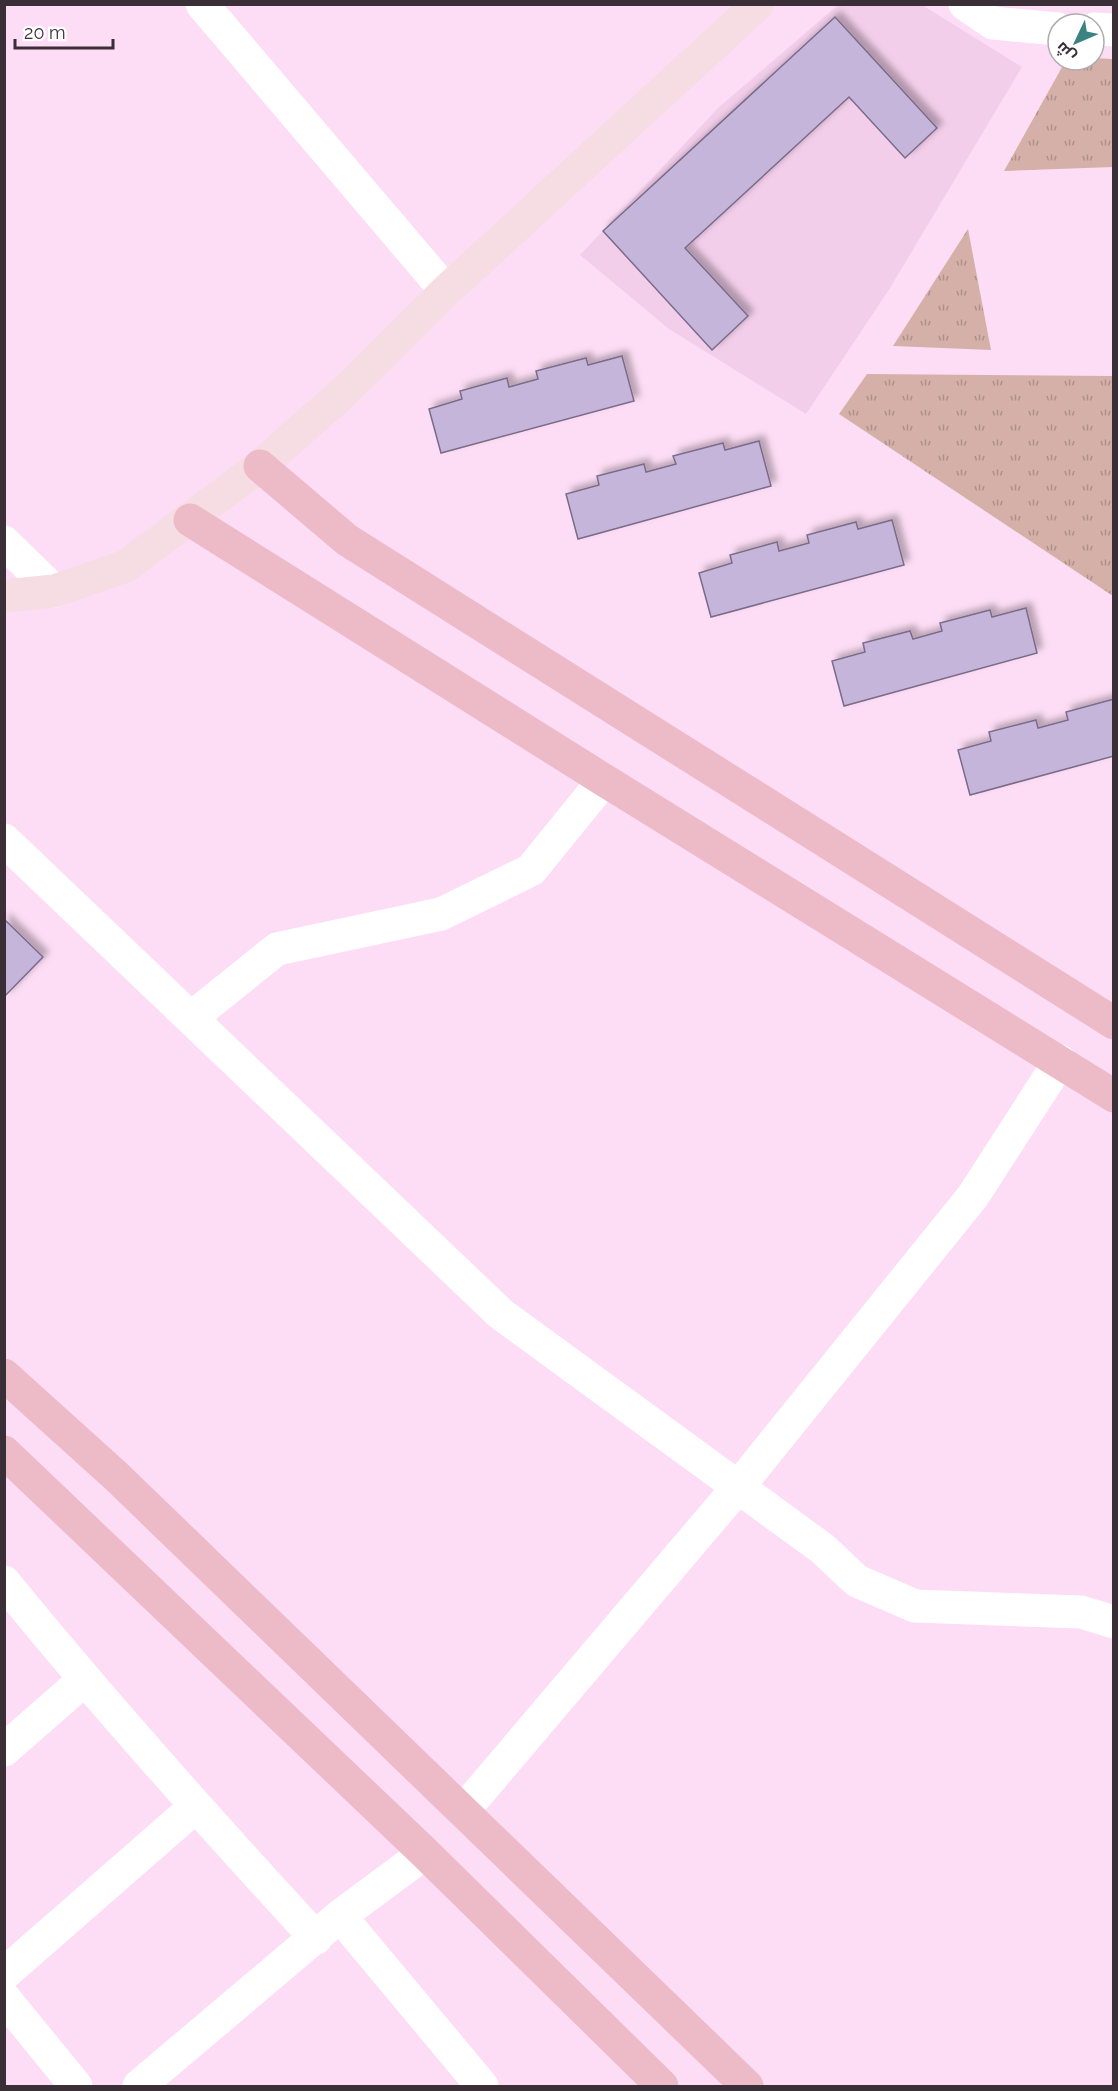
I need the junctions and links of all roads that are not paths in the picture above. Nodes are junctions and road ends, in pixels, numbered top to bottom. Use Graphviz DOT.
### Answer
graph roads {
  1 [pos="202,4"];
  2 [pos="758,4"];
  3 [pos="965,4"];
  4 [pos="1046,28"];
  5 [pos="446,291"];
  6 [pos="260,466"];
  7 [pos="190,520"];
  8 [pos="4,542"];
  9 [pos="54,591"];
  10 [pos="4,596"];
  11 [pos="604,780"];
  12 [pos="4,840"];
  13 [pos="191,1018"];
  14 [pos="1113,1023"];
  15 [pos="1060,1061"];
  16 [pos="1113,1096"];
  17 [pos="4,1375"];
  18 [pos="4,1452"];
  19 [pos="739,1486"];
  20 [pos="4,1582"];
  21 [pos="1113,1622"];
  22 [pos="84,1680"];
  23 [pos="4,1750"];
  24 [pos="195,1807"];
  25 [pos="463,1811"];
  26 [pos="426,1854"];
  27 [pos="340,1916"];
  28 [pos="316,1938"];
  29 [pos="4,1974"];
  30 [pos="4,1998"];
  31 [pos="659,2085"];
  32 [pos="76,2086"];
  33 [pos="139,2086"];
  34 [pos="482,2086"];
  35 [pos="747,2086"];
  1 -- 5 [label="street"];
  2 -- 5 [label="main road"];
  3 -- 4 [label="street"];
  5 -- 6 [label="main road"];
  6 -- 7 [label="main road"];
  6 -- 14 [label="main road"];
  7 -- 9 [label="main road"];
  7 -- 11 [label="main road"];
  8 -- 9 [label="street"];
  9 -- 10 [label="main road"];
  11 -- 13 [label="street"];
  11 -- 15 [label="main road"];
  12 -- 13 [label="street"];
  13 -- 19 [label="street"];
  15 -- 16 [label="main road"];
  15 -- 19 [label="street"];
  17 -- 25 [label="main road"];
  18 -- 26 [label="main road"];
  19 -- 21 [label="street"];
  19 -- 25 [label="street"];
  20 -- 22 [label="street"];
  22 -- 23 [label="street"];
  22 -- 24 [label="street"];
  24 -- 28 [label="street"];
  24 -- 29 [label="street"];
  25 -- 35 [label="main road"];
  26 -- 27 [label="street"];
  26 -- 31 [label="main road"];
  27 -- 28 [label="street"];
  27 -- 34 [label="street"];
  28 -- 33 [label="street"];
  30 -- 32 [label="street"];
}
